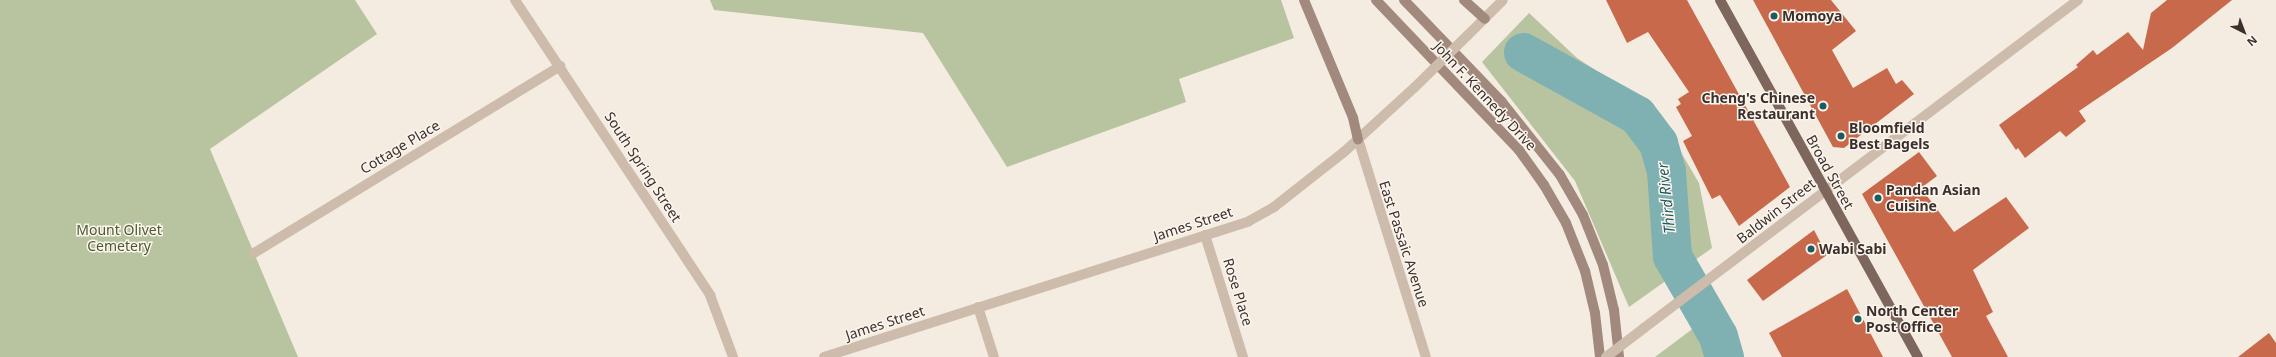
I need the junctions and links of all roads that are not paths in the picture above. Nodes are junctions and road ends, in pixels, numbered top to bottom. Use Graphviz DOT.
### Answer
graph roads {
  1 [pos="515,0"];
  2 [pos="1304,0"];
  3 [pos="1376,0"];
  4 [pos="1404,0"];
  5 [pos="1464,0"];
  6 [pos="1504,0"];
  7 [pos="1720,0"];
  8 [pos="2078,0"];
  9 [pos="1485,19"];
  10 [pos="560,66"];
  11 [pos="1358,139"];
  12 [pos="1824,191"];
  13 [pos="1206,235"];
  14 [pos="254,253"];
  15 [pos="978,307"];
  16 [pos="733,357"];
  17 [pos="824,357"];
  18 [pos="994,357"];
  19 [pos="1243,357"];
  20 [pos="1426,357"];
  21 [pos="1600,357"];
  22 [pos="1606,357"];
  23 [pos="1619,357"];
  24 [pos="1918,357"];
  1 -- 10 [label="street, South Spring Street"];
  2 -- 11 [label="main road"];
  3 -- 21 [label="main road, John F. Kennedy Drive"];
  4 -- 23 [label="main road, John F. Kennedy Drive"];
  5 -- 9 [label="main road"];
  6 -- 9 [label="street, James Street"];
  7 -- 12 [label="main road, Broad Street"];
  8 -- 12 [label="street, Baldwin Street"];
  9 -- 11 [label="street, James Street, bridge"];
  10 -- 14 [label="street, Cottage Place"];
  10 -- 16 [label="street, South Spring Street"];
  11 -- 13 [label="street, James Street"];
  11 -- 20 [label="street, East Passaic Avenue"];
  12 -- 22 [label="street, Baldwin Street, bridge"];
  12 -- 24 [label="main road, Broad Street"];
  13 -- 15 [label="street, James Street"];
  13 -- 19 [label="street, Rose Place"];
  15 -- 17 [label="street, James Street"];
  15 -- 18 [label="street"];
}
